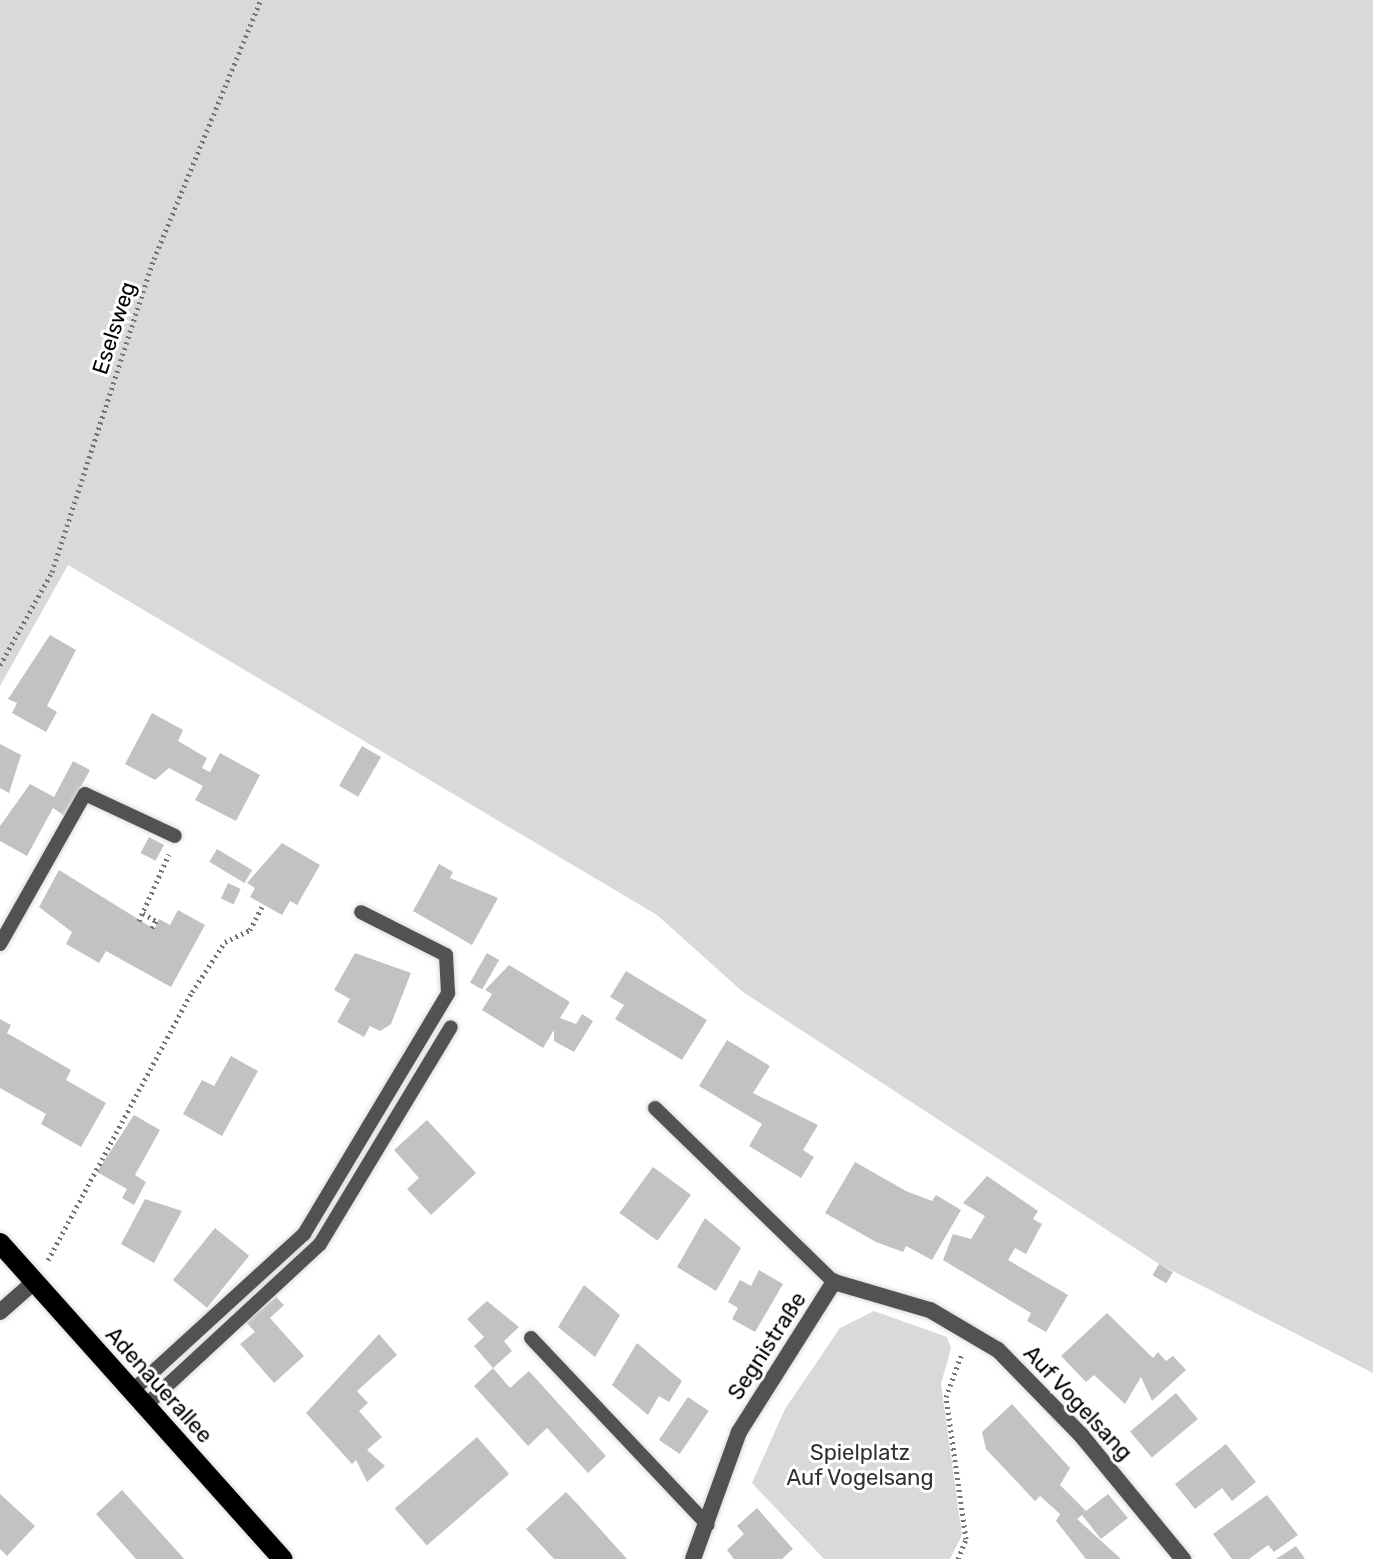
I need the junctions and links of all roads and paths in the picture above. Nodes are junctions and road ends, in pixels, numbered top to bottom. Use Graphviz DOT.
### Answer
graph roads {
  1 [pos="261,0"];
  2 [pos="0,665"];
  3 [pos="177,837"];
  4 [pos="263,905"];
  5 [pos="361,912"];
  6 [pos="143,913"];
  7 [pos="139,921"];
  8 [pos="152,928"];
  9 [pos="0,944"];
  10 [pos="451,1027"];
  11 [pos="655,1108"];
  12 [pos="0,1243"];
  13 [pos="34,1282"];
  14 [pos="834,1282"];
  15 [pos="0,1312"];
  16 [pos="973,1335"];
  17 [pos="531,1338"];
  18 [pos="138,1399"];
  19 [pos="708,1525"];
  20 [pos="283,1559"];
  21 [pos="693,1559"];
  22 [pos="958,1559"];
  23 [pos="1183,1559"];
  1 -- 2 [label="path, Eselsweg"];
  3 -- 6 [label="path"];
  3 -- 9 [label="lane"];
  4 -- 13 [label="path"];
  5 -- 18 [label="lane"];
  6 -- 7 [label="path"];
  6 -- 8 [label="path"];
  10 -- 18 [label="lane"];
  11 -- 14 [label="lane, Auf Vogelsang"];
  12 -- 13 [label="main road, Adenauerallee"];
  13 -- 15 [label="street"];
  13 -- 18 [label="main road, Adenauerallee"];
  14 -- 16 [label="street, Auf Vogelsang"];
  14 -- 19 [label="street, Segnistraße"];
  16 -- 22 [label="path"];
  16 -- 23 [label="street, Auf Vogelsang"];
  17 -- 19 [label="lane"];
  18 -- 20 [label="main road, Adenauerallee"];
  19 -- 21 [label="street, Segnistraße"];
}
